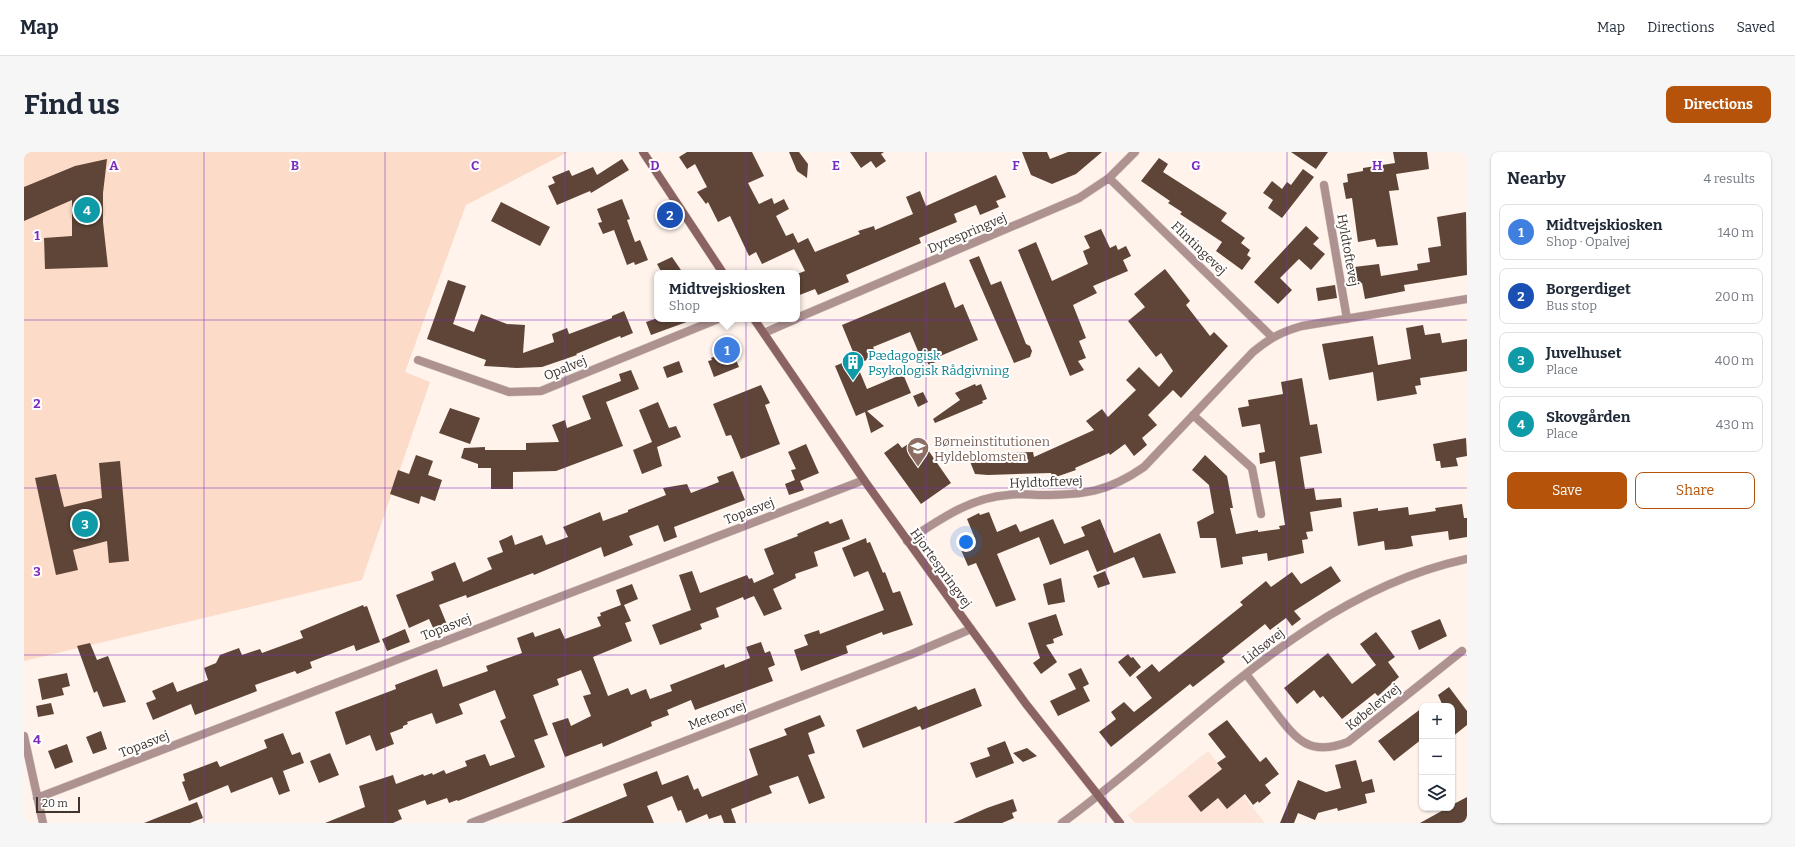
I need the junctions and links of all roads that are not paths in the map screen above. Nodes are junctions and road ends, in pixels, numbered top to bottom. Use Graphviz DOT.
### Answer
graph roads {
  1 [pos="643,152"];
  2 [pos="1135,152"];
  3 [pos="1109,178"];
  4 [pos="1324,185"];
  5 [pos="721,270"];
  6 [pos="1467,299"];
  7 [pos="800,317"];
  8 [pos="1347,318"];
  9 [pos="711,322"];
  10 [pos="756,322"];
  11 [pos="789,322"];
  12 [pos="764,333"];
  13 [pos="1272,337"];
  14 [pos="418,360"];
  15 [pos="1193,415"];
  16 [pos="864,480"];
  17 [pos="1261,514"];
  18 [pos="907,541"];
  19 [pos="1467,559"];
  20 [pos="971,629"];
  21 [pos="1462,651"];
  22 [pos="1246,674"];
  23 [pos="24,736"];
  24 [pos="1100,796"];
  25 [pos="37,798"];
  26 [pos="42,823"];
  27 [pos="471,823"];
  28 [pos="1062,823"];
  29 [pos="1120,823"];
  1 -- 5 [label="street"];
  2 -- 3 [label="street, Dyrespringvej"];
  3 -- 7 [label="street, Dyrespringvej"];
  3 -- 13 [label="street, Flintingevej"];
  4 -- 8 [label="street, Hyldtoftevej"];
  6 -- 8 [label="street, Hyldtoftevej"];
  8 -- 13 [label="street, Hyldtoftevej"];
  9 -- 14 [label="street, Opalvej"];
  10 -- 12 [label="street, Hjortespringvej"];
  11 -- 12 [label="street, Dyrespringvej"];
  12 -- 16 [label="street, Hjortespringvej"];
  13 -- 15 [label="street, Hyldtoftevej"];
  15 -- 17 [label="street"];
  15 -- 18 [label="street, Hyldtoftevej"];
  16 -- 18 [label="street, Hjortespringvej"];
  16 -- 25 [label="street, Topasvej"];
  18 -- 20 [label="street, Hjortespringvej"];
  19 -- 22 [label="street, Lidsøvej"];
  20 -- 24 [label="street, Hjortespringvej"];
  20 -- 27 [label="street, Meteorvej"];
  21 -- 22 [label="street, Købelevvej"];
  22 -- 24 [label="street, Lidsøvej"];
  23 -- 25 [label="street"];
  24 -- 28 [label="street, Lidsøvej"];
  24 -- 29 [label="street, Hjortespringvej"];
  25 -- 26 [label="street"];
}
